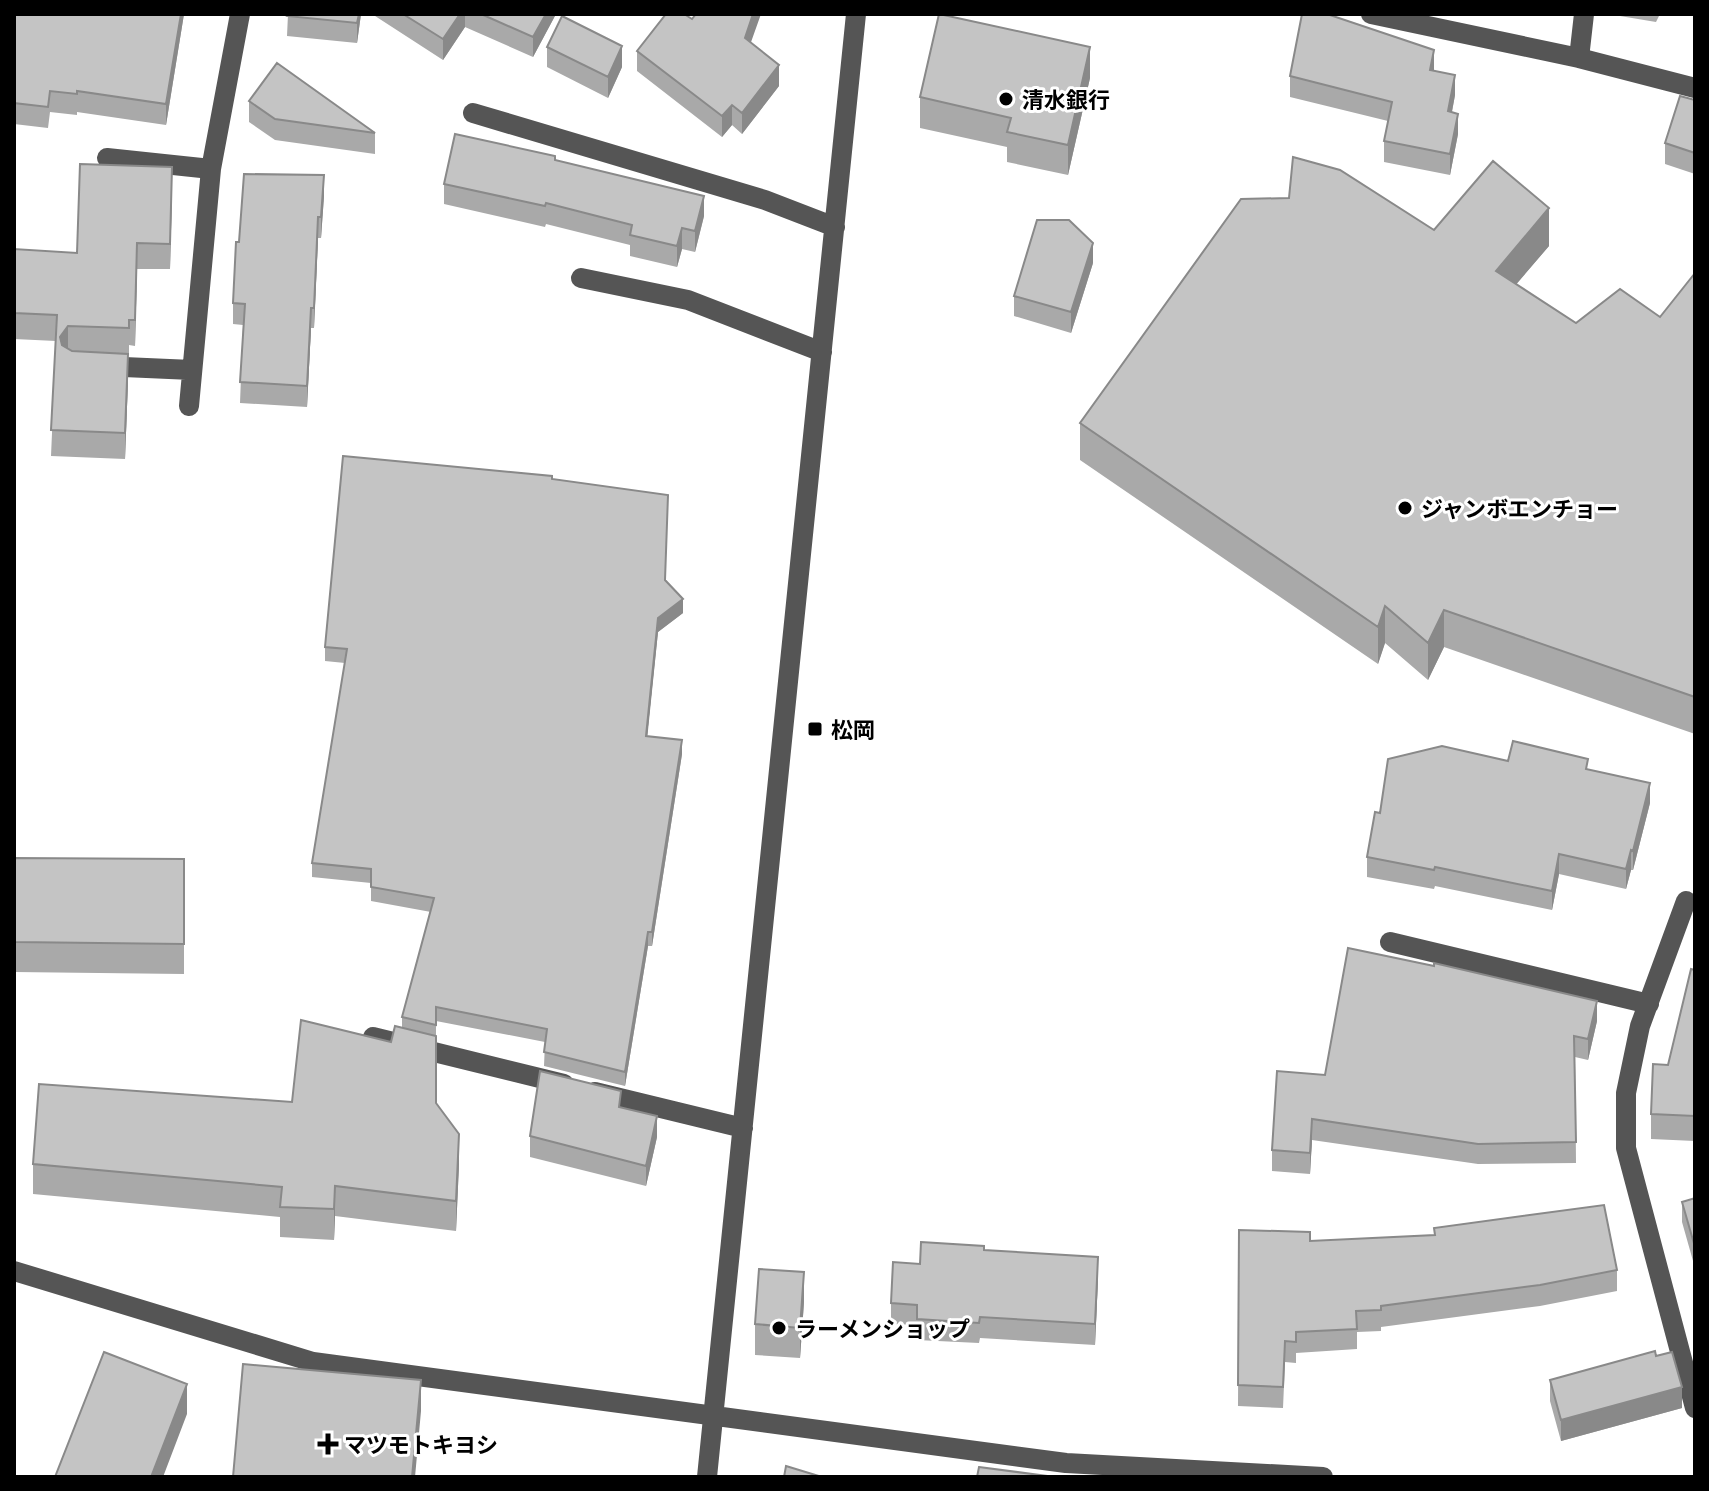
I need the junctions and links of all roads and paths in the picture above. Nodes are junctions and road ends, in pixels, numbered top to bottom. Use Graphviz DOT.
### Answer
graph roads {
  1 [pos="240,14"];
  2 [pos="856,14"];
  3 [pos="1371,14"];
  4 [pos="1584,14"];
  5 [pos="1579,58"];
  6 [pos="1695,88"];
  7 [pos="473,113"];
  8 [pos="107,158"];
  9 [pos="211,169"];
  10 [pos="835,227"];
  11 [pos="581,278"];
  12 [pos="822,352"];
  13 [pos="88,365"];
  14 [pos="192,370"];
  15 [pos="189,406"];
  16 [pos="1686,901"];
  17 [pos="1390,942"];
  18 [pos="1649,1004"];
  19 [pos="373,1037"];
  20 [pos="743,1128"];
  21 [pos="14,1271"];
  22 [pos="1695,1408"];
  23 [pos="714,1417"];
  24 [pos="707,1477"];
  25 [pos="1323,1477"];
  1 -- 9 [label="street"];
  2 -- 10 [label="street"];
  3 -- 5 [label="street"];
  4 -- 5 [label="street"];
  5 -- 6 [label="street"];
  7 -- 10 [label="street"];
  8 -- 9 [label="street"];
  9 -- 14 [label="street"];
  10 -- 12 [label="street"];
  11 -- 12 [label="street"];
  12 -- 20 [label="street"];
  13 -- 14 [label="street"];
  14 -- 15 [label="street"];
  16 -- 18 [label="street"];
  17 -- 18 [label="street"];
  18 -- 22 [label="street"];
  19 -- 20 [label="street"];
  20 -- 23 [label="street"];
  21 -- 23 [label="street"];
  23 -- 24 [label="street"];
  23 -- 25 [label="street"];
}
